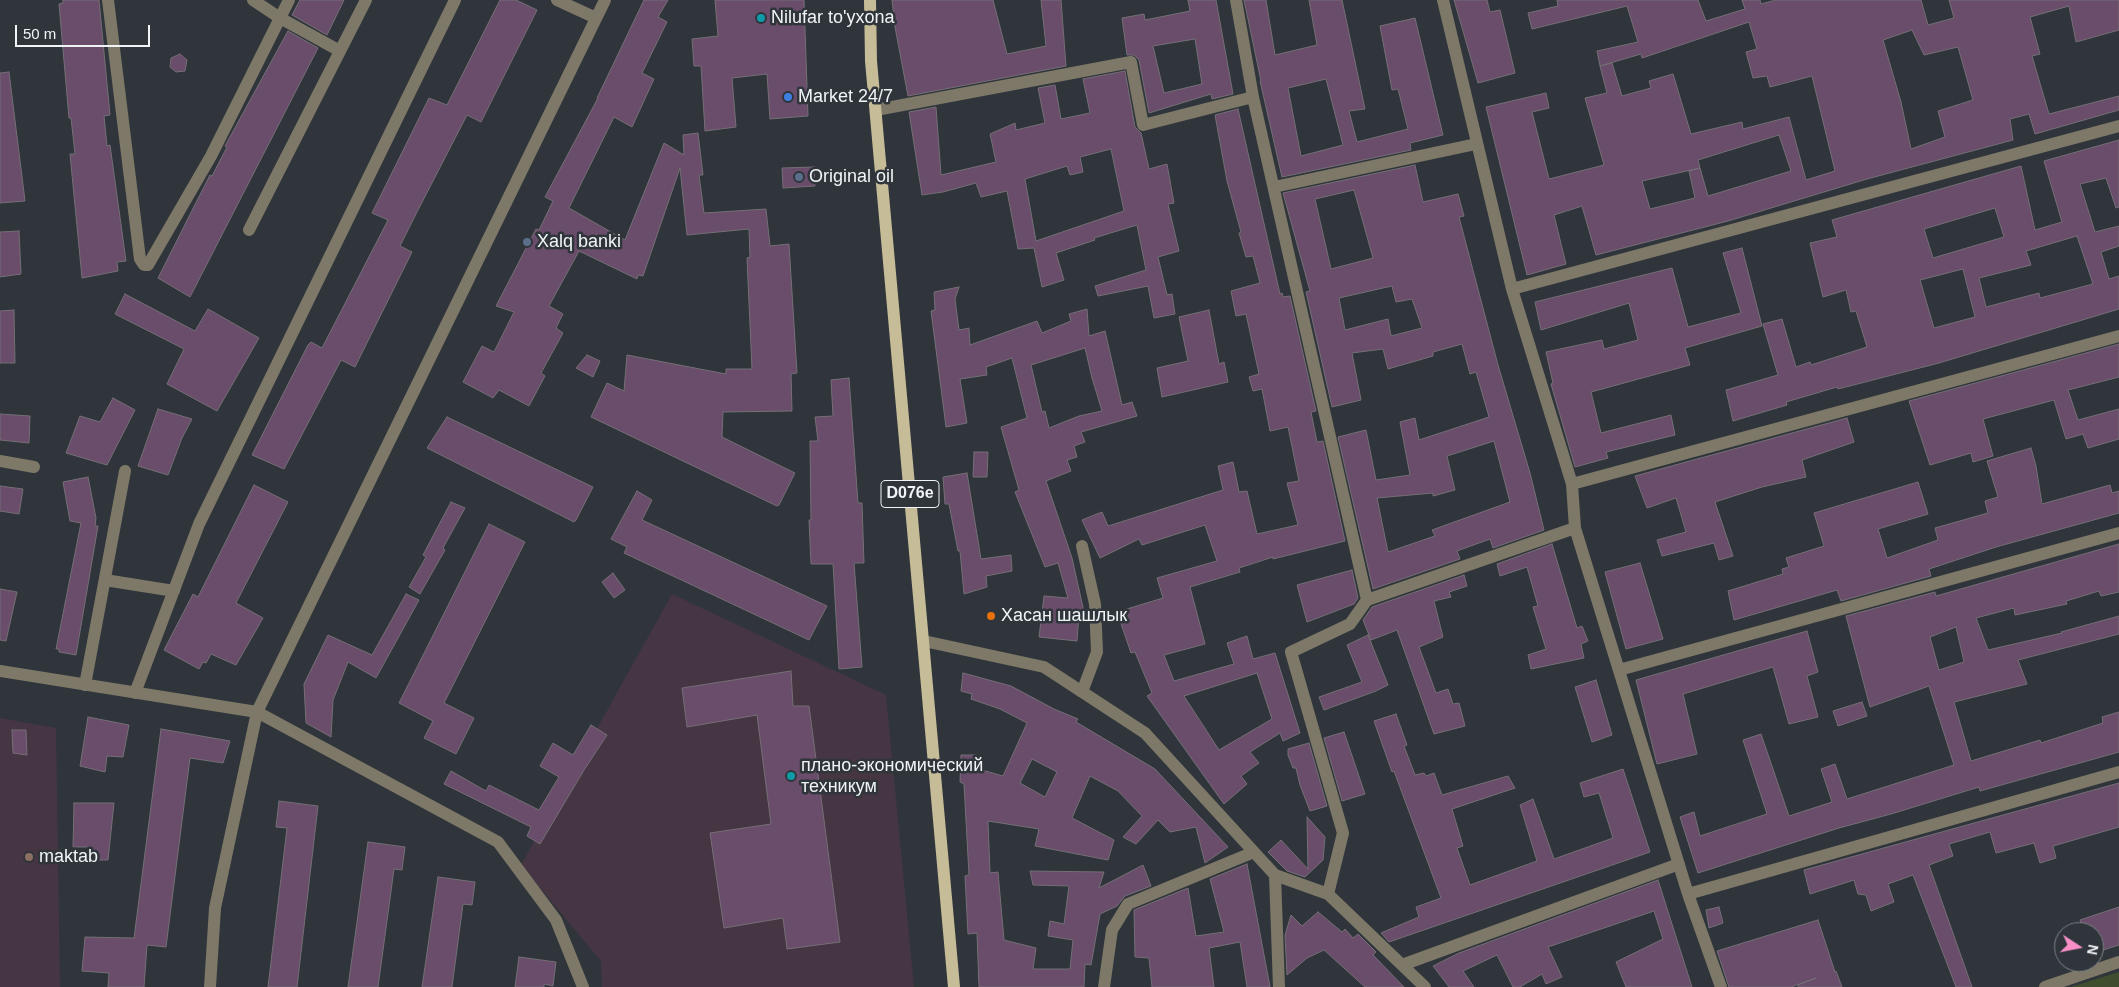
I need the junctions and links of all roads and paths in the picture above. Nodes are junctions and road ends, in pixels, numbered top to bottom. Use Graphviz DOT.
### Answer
graph roads {
  1 [pos="108,0"];
  2 [pos="253,0"];
  3 [pos="289,0"];
  4 [pos="366,0"];
  5 [pos="456,0"];
  6 [pos="557,0"];
  7 [pos="605,0"];
  8 [pos="870,0"];
  9 [pos="1236,0"];
  10 [pos="1443,0"];
  11 [pos="280,18"];
  12 [pos="596,18"];
  13 [pos="340,51"];
  14 [pos="1253,97"];
  15 [pos="876,110"];
  16 [pos="2119,126"];
  17 [pos="1476,144"];
  18 [pos="1274,187"];
  19 [pos="249,230"];
  20 [pos="1512,289"];
  21 [pos="2119,336"];
  22 [pos="0,461"];
  23 [pos="34,467"];
  24 [pos="125,471"];
  25 [pos="1572,484"];
  26 [pos="1575,528"];
  27 [pos="2119,533"];
  28 [pos="1082,546"];
  29 [pos="105,580"];
  30 [pos="174,591"];
  31 [pos="1367,600"];
  32 [pos="924,641"];
  33 [pos="1619,670"];
  34 [pos="0,671"];
  35 [pos="85,685"];
  36 [pos="1082,692"];
  37 [pos="136,693"];
  38 [pos="257,712"];
  39 [pos="2119,772"];
  40 [pos="1254,852"];
  41 [pos="1680,864"];
  42 [pos="1275,875"];
  43 [pos="1328,894"];
  44 [pos="1688,894"];
  45 [pos="2119,962"];
  46 [pos="1402,965"];
  47 [pos="210,987"];
  48 [pos="583,987"];
  49 [pos="954,987"];
  50 [pos="1104,987"];
  51 [pos="1279,987"];
  52 [pos="1425,987"];
  53 [pos="1721,987"];
  54 [pos="2045,987"];
  1 -- 11 [label="street"];
  2 -- 11 [label="street"];
  3 -- 11 [label="street"];
  4 -- 13 [label="street"];
  5 -- 30 [label="street"];
  6 -- 12 [label="street"];
  7 -- 12 [label="street"];
  8 -- 15 [label="main road, D076e"];
  9 -- 14 [label="street"];
  10 -- 17 [label="street"];
  11 -- 13 [label="street"];
  12 -- 38 [label="street"];
  13 -- 19 [label="street"];
  14 -- 15 [label="street"];
  14 -- 18 [label="street"];
  15 -- 32 [label="main road, D076e"];
  16 -- 20 [label="street"];
  17 -- 18 [label="street"];
  17 -- 20 [label="street"];
  18 -- 31 [label="street"];
  20 -- 25 [label="street"];
  21 -- 25 [label="street"];
  22 -- 23 [label="street"];
  24 -- 29 [label="street"];
  25 -- 26 [label="street"];
  26 -- 31 [label="street"];
  26 -- 33 [label="street"];
  27 -- 33 [label="street"];
  28 -- 36 [label="street"];
  29 -- 30 [label="street"];
  29 -- 35 [label="street"];
  30 -- 37 [label="street"];
  31 -- 43 [label="street"];
  32 -- 36 [label="street"];
  32 -- 49 [label="main road, D076e"];
  33 -- 41 [label="street"];
  34 -- 35 [label="street"];
  35 -- 37 [label="street"];
  36 -- 40 [label="street"];
  37 -- 38 [label="street"];
  38 -- 47 [label="street"];
  38 -- 48 [label="street"];
  39 -- 44 [label="street"];
  40 -- 42 [label="street"];
  40 -- 50 [label="street"];
  41 -- 44 [label="street"];
  41 -- 46 [label="street"];
  42 -- 43 [label="street"];
  42 -- 51 [label="street"];
  43 -- 46 [label="street"];
  44 -- 53 [label="street"];
  45 -- 54 [label="street"];
  46 -- 52 [label="street"];
}
